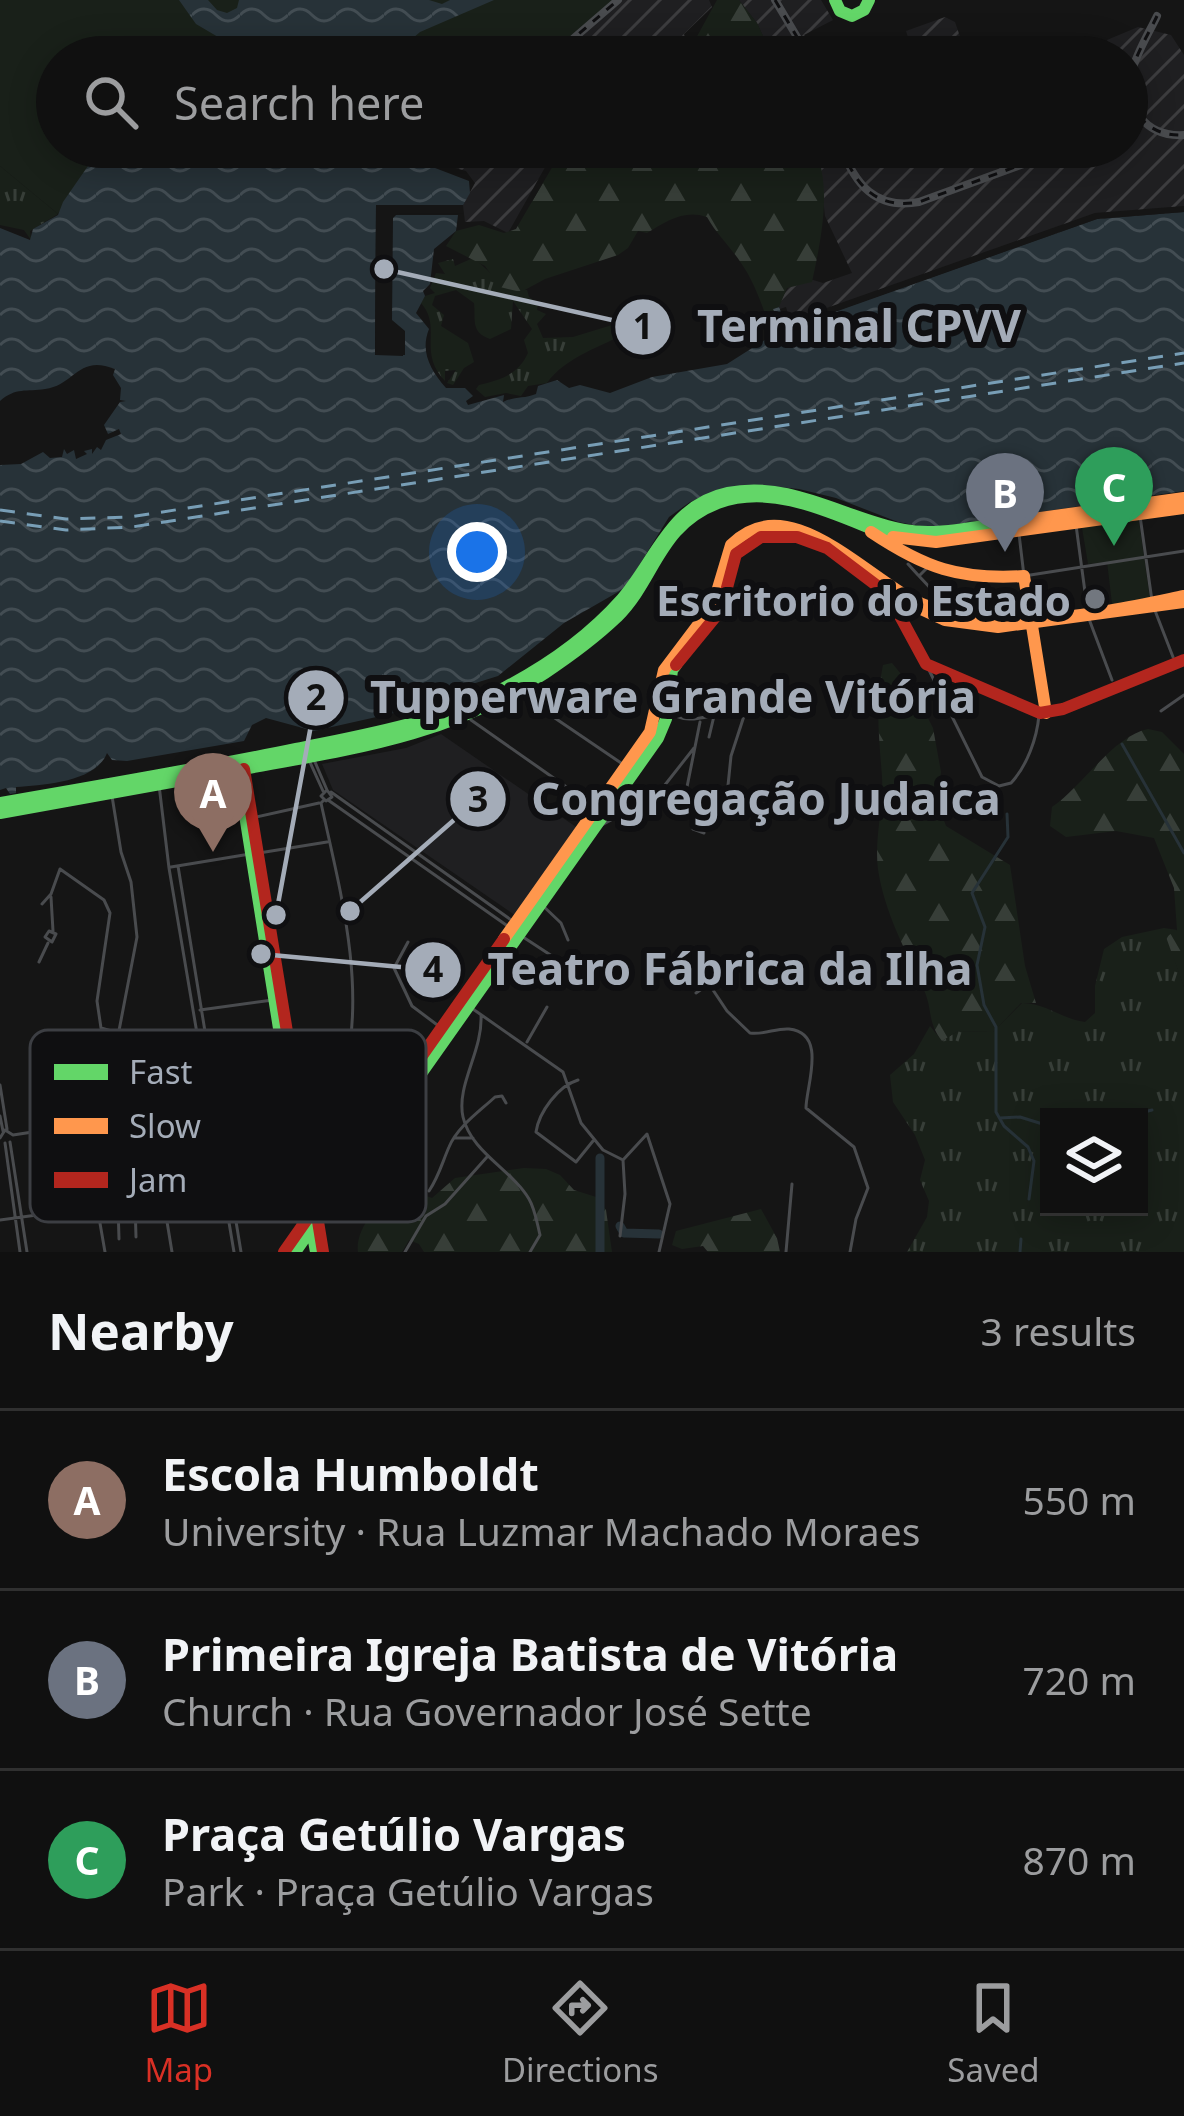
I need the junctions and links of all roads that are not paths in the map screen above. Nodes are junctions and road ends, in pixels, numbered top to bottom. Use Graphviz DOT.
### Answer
graph roads {
  1 [pos="835,0"];
  2 [pos="869,0"];
  3 [pos="1184,498"];
  4 [pos="1184,508"];
  5 [pos="1140,514"];
  6 [pos="1076,524"];
  7 [pos="864,526"];
  8 [pos="1019,532"];
  9 [pos="1184,551"];
  10 [pos="1146,556"];
  11 [pos="908,564"];
  12 [pos="1082,566"];
  13 [pos="923,572"];
  14 [pos="1024,575"];
  15 [pos="894,593"];
  16 [pos="1184,599"];
  17 [pos="1154,605"];
  18 [pos="1088,612"];
  19 [pos="993,620"];
  20 [pos="1031,621"];
  21 [pos="1179,658"];
  22 [pos="926,664"];
  23 [pos="1112,680"];
  24 [pos="516,692"];
  25 [pos="1184,695"];
  26 [pos="1161,711"];
  27 [pos="462,714"];
  28 [pos="714,716"];
  29 [pos="1042,716"];
  30 [pos="665,718"];
  31 [pos="700,722"];
  32 [pos="709,736"];
  33 [pos="308,752"];
  34 [pos="690,758"];
  35 [pos="626,767"];
  36 [pos="238,768"];
  37 [pos="162,780"];
  38 [pos="327,791"];
  39 [pos="111,794"];
  40 [pos="324,801"];
  41 [pos="0,803"];
  42 [pos="597,808"];
  43 [pos="0,813"];
  44 [pos="725,815"];
  45 [pos="252,818"];
  46 [pos="593,830"];
  47 [pos="704,832"];
  48 [pos="329,842"];
  49 [pos="254,854"];
  50 [pos="178,866"];
  51 [pos="169,868"];
  52 [pos="51,894"];
  53 [pos="42,904"];
  54 [pos="541,904"];
  55 [pos="517,929"];
  56 [pos="568,940"];
  57 [pos="408,943"];
  58 [pos="701,955"];
  59 [pos="552,956"];
  60 [pos="39,962"];
  61 [pos="709,984"];
  62 [pos="696,993"];
  63 [pos="273,1000"];
  64 [pos="470,1007"];
  65 [pos="547,1007"];
  66 [pos="201,1010"];
  67 [pos="193,1012"];
  68 [pos="281,1023"];
  69 [pos="441,1028"];
  70 [pos="105,1030"];
  71 [pos="119,1030"];
  72 [pos="196,1030"];
  73 [pos="204,1030"];
  74 [pos="282,1030"];
  75 [pos="349,1030"];
  76 [pos="525,1045"];
  77 [pos="426,1049"];
  78 [pos="426,1068"];
  79 [pos="578,1080"];
  80 [pos="569,1082"];
  81 [pos="0,1085"];
  82 [pos="506,1102"];
  83 [pos="0,1116"];
  84 [pos="466,1125"];
  85 [pos="5,1131"];
  86 [pos="30,1132"];
  87 [pos="13,1135"];
  88 [pos="473,1136"];
  89 [pos="454,1138"];
  90 [pos="593,1141"];
  91 [pos="7,1143"];
  92 [pos="488,1155"];
  93 [pos="623,1160"];
  94 [pos="792,1184"];
  95 [pos="429,1191"];
  96 [pos="790,1208"];
  97 [pos="30,1216"];
  98 [pos="426,1216"];
  99 [pos="778,1216"];
  100 [pos="18,1218"];
  101 [pos="0,1220"];
  102 [pos="100,1222"];
  103 [pos="119,1222"];
  104 [pos="136,1222"];
  105 [pos="166,1222"];
  106 [pos="232,1222"];
  107 [pos="306,1222"];
  108 [pos="308,1222"];
  109 [pos="311,1222"];
  110 [pos="422,1222"];
  111 [pos="620,1236"];
  112 [pos="136,1237"];
  113 [pos="119,1239"];
  114 [pos="23,1252"];
  115 [pos="105,1252"];
  116 [pos="172,1252"];
  117 [pos="237,1252"];
  118 [pos="284,1252"];
  119 [pos="295,1252"];
  120 [pos="319,1252"];
  121 [pos="405,1252"];
  122 [pos="530,1252"];
  123 [pos="659,1252"];
  124 [pos="786,1252"];
  125 [pos="850,1252"];
  1 -- 2 [label="main road"];
  3 -- 27 [label="main road"];
  4 -- 5 [label="main road"];
  5 -- 6 [label="main road"];
  5 -- 10 [label="street"];
  6 -- 8 [label="main road"];
  6 -- 12 [label="street"];
  7 -- 8 [label="main road"];
  7 -- 13 [label="main road"];
  7 -- 24 [label="main road"];
  8 -- 14 [label="street"];
  9 -- 10 [label="street"];
  10 -- 12 [label="street"];
  10 -- 17 [label="street"];
  11 -- 13 [label="street"];
  12 -- 14 [label="street"];
  12 -- 18 [label="street"];
  13 -- 14 [label="main road"];
  13 -- 19 [label="street"];
  14 -- 20 [label="main road"];
  15 -- 19 [label="main road"];
  15 -- 20 [label="main road"];
  15 -- 22 [label="main road"];
  15 -- 30 [label="main road"];
  16 -- 17 [label="main road"];
  17 -- 18 [label="main road"];
  17 -- 20 [label="main road"];
  17 -- 21 [label="street"];
  18 -- 20 [label="main road"];
  18 -- 23 [label="street"];
  19 -- 20 [label="main road"];
  20 -- 29 [label="main road"];
  21 -- 29 [label="main road"];
  22 -- 29 [label="main road"];
  22 -- 29 [label="street"];
  24 -- 27 [label="main road"];
  24 -- 35 [label="street"];
  25 -- 26 [label="street"];
  27 -- 33 [label="main road"];
  27 -- 42 [label="street"];
  28 -- 31 [label="street"];
  28 -- 32 [label="street"];
  28 -- 44 [label="street"];
  30 -- 31 [label="street"];
  30 -- 35 [label="main road"];
  30 -- 46 [label="main road"];
  31 -- 34 [label="street"];
  33 -- 36 [label="main road"];
  33 -- 38 [label="street"];
  34 -- 46 [label="street"];
  34 -- 47 [label="street"];
  35 -- 42 [label="main road"];
  36 -- 37 [label="main road"];
  36 -- 45 [label="main road"];
  36 -- 49 [label="main road"];
  37 -- 39 [label="main road"];
  37 -- 41 [label="main road"];
  37 -- 51 [label="street"];
  38 -- 40 [label="street"];
  38 -- 40 [label="street"];
  38 -- 55 [label="street"];
  39 -- 43 [label="main road"];
  39 -- 71 [label="street"];
  40 -- 45 [label="street"];
  40 -- 48 [label="street"];
  40 -- 55 [label="street"];
  42 -- 55 [label="main road"];
  45 -- 49 [label="main road"];
  46 -- 54 [label="main road"];
  48 -- 49 [label="street"];
  48 -- 75 [label="street"];
  49 -- 50 [label="street"];
  49 -- 63 [label="main road"];
  49 -- 68 [label="main road"];
  50 -- 51 [label="street"];
  50 -- 66 [label="street"];
  51 -- 67 [label="street"];
  52 -- 53 [label="street"];
  52 -- 60 [label="street"];
  52 -- 70 [label="street"];
  54 -- 55 [label="main road"];
  54 -- 56 [label="street"];
  55 -- 59 [label="street"];
  55 -- 64 [label="main road"];
  57 -- 69 [label="street"];
  58 -- 61 [label="street"];
  61 -- 62 [label="street"];
  61 -- 125 [label="street"];
  63 -- 66 [label="street"];
  63 -- 68 [label="main road"];
  64 -- 69 [label="main road"];
  64 -- 76 [label="street"];
  64 -- 78 [label="main road"];
  64 -- 84 [label="street"];
  65 -- 76 [label="street"];
  66 -- 67 [label="street"];
  66 -- 73 [label="street"];
  67 -- 72 [label="street"];
  68 -- 74 [label="main road"];
  69 -- 77 [label="main road"];
  76 -- 80 [label="street"];
  79 -- 80 [label="street"];
  80 -- 90 [label="street"];
  80 -- 90 [label="street"];
  81 -- 85 [label="street"];
  82 -- 84 [label="street"];
  83 -- 85 [label="street"];
  84 -- 88 [label="street"];
  84 -- 89 [label="street"];
  85 -- 87 [label="street"];
  85 -- 91 [label="street"];
  86 -- 87 [label="street"];
  87 -- 91 [label="street"];
  88 -- 89 [label="street"];
  88 -- 92 [label="street"];
  89 -- 95 [label="street"];
  90 -- 93 [label="street"];
  91 -- 100 [label="street"];
  92 -- 98 [label="street"];
  92 -- 122 [label="street"];
  93 -- 111 [label="street"];
  93 -- 123 [label="street"];
  94 -- 96 [label="street"];
  96 -- 99 [label="street"];
  96 -- 124 [label="street"];
  97 -- 100 [label="street"];
  100 -- 101 [label="street"];
  100 -- 114 [label="street"];
  102 -- 115 [label="street"];
  103 -- 113 [label="street"];
  104 -- 112 [label="street"];
  105 -- 116 [label="street"];
  106 -- 117 [label="street"];
  107 -- 118 [label="main road"];
  108 -- 119 [label="main road"];
  109 -- 120 [label="main road"];
  110 -- 121 [label="street"];
}
